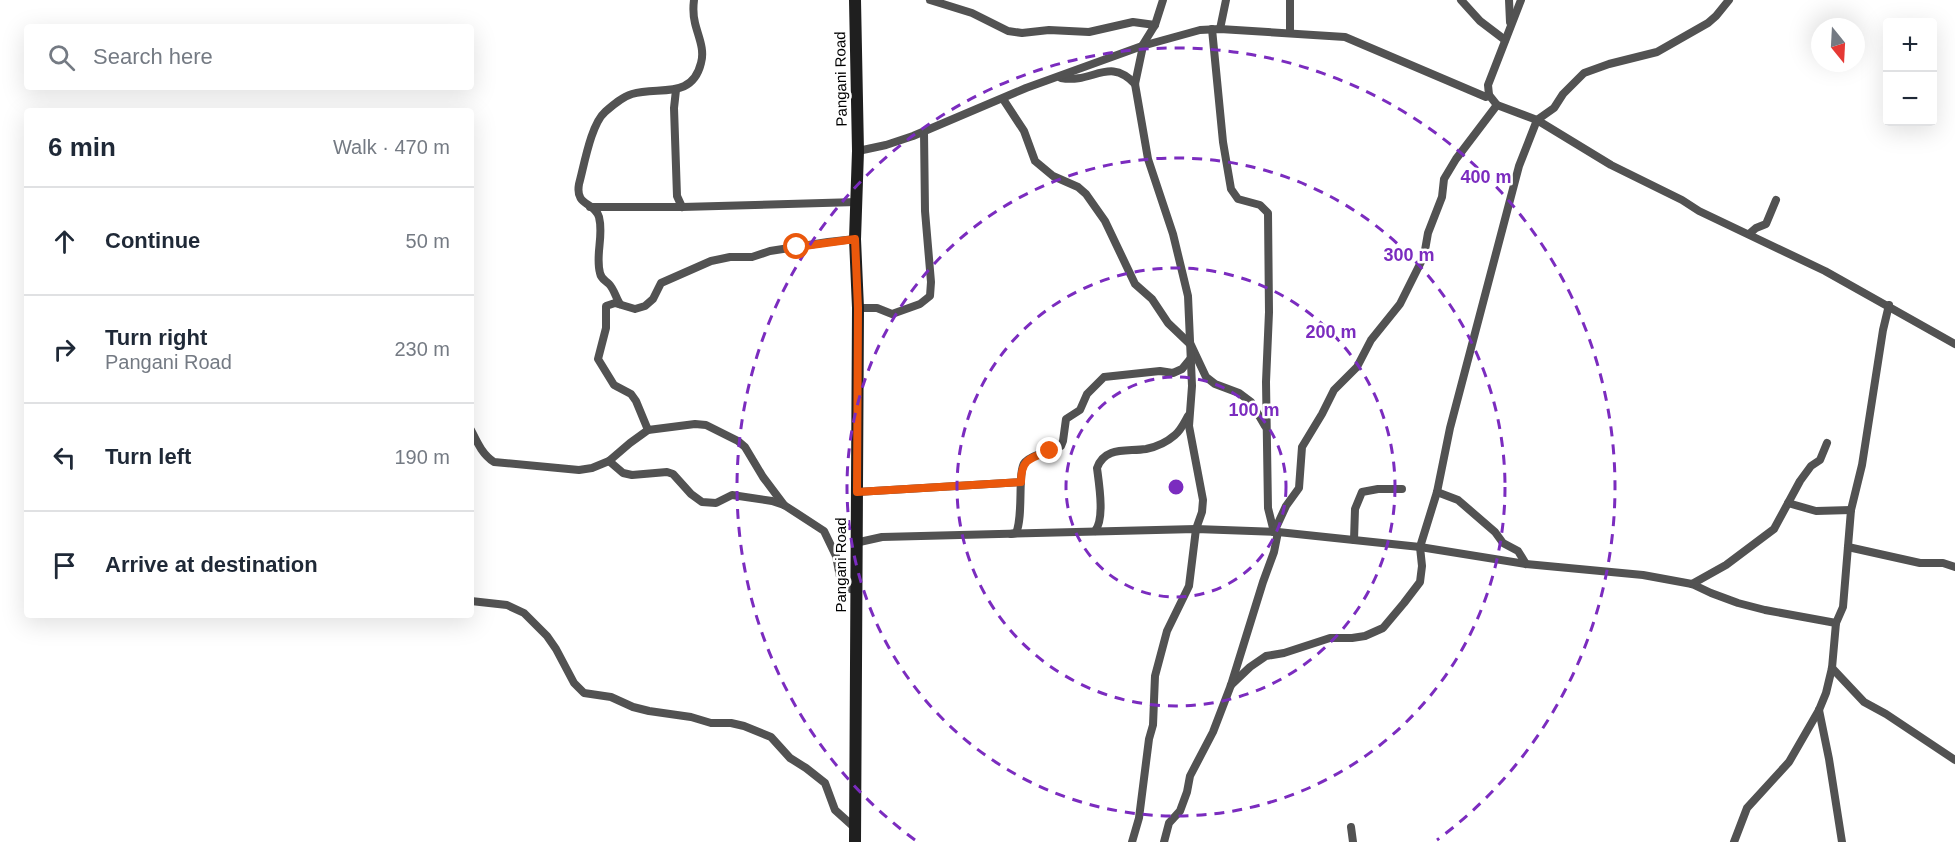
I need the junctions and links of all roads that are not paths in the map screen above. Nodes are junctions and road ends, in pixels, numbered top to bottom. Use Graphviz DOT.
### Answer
graph roads {
  1 [pos="694,0"];
  2 [pos="855,0"];
  3 [pos="930,0"];
  4 [pos="1163,0"];
  5 [pos="1226,0"];
  6 [pos="1290,0"];
  7 [pos="1461,0"];
  8 [pos="1509,0"];
  9 [pos="1521,0"];
  10 [pos="1729,0"];
  11 [pos="1155,25"];
  12 [pos="1510,26"];
  13 [pos="1216,29"];
  14 [pos="1290,33"];
  15 [pos="1505,39"];
  16 [pos="1143,46"];
  17 [pos="1059,77"];
  18 [pos="1135,84"];
  19 [pos="676,90"];
  20 [pos="1489,95"];
  21 [pos="1003,99"];
  22 [pos="1497,105"];
  23 [pos="1537,120"];
  24 [pos="924,132"];
  25 [pos="858,151"];
  26 [pos="1776,200"];
  27 [pos="856,202"];
  28 [pos="590,207"];
  29 [pos="682,207"];
  30 [pos="1749,234"];
  31 [pos="855,239"];
  32 [pos="620,304"];
  33 [pos="1889,305"];
  34 [pos="858,308"];
  35 [pos="1955,344"];
  36 [pos="1191,345"];
  37 [pos="1191,358"];
  38 [pos="1188,416"];
  39 [pos="1266,429"];
  40 [pos="648,430"];
  41 [pos="474,436"];
  42 [pos="1827,443"];
  43 [pos="609,461"];
  44 [pos="1021,482"];
  45 [pos="1402,489"];
  46 [pos="857,492"];
  47 [pos="1437,492"];
  48 [pos="1788,503"];
  49 [pos="784,505"];
  50 [pos="1851,510"];
  51 [pos="1196,529"];
  52 [pos="1095,531"];
  53 [pos="1275,532"];
  54 [pos="1011,534"];
  55 [pos="1354,540"];
  56 [pos="855,543"];
  57 [pos="1420,547"];
  58 [pos="1848,547"];
  59 [pos="1526,564"];
  60 [pos="1955,567"];
  61 [pos="1692,584"];
  62 [pos="856,590"];
  63 [pos="474,602"];
  64 [pos="1836,623"];
  65 [pos="1832,669"];
  66 [pos="1230,685"];
  67 [pos="1819,710"];
  68 [pos="1955,760"];
  69 [pos="1351,826"];
  70 [pos="855,828"];
  71 [pos="855,842"];
  72 [pos="1132,842"];
  73 [pos="1164,842"];
  74 [pos="1353,842"];
  75 [pos="1734,842"];
  76 [pos="1842,842"];
  1 -- 19 [label="street"];
  2 -- 25 [label="main road, Pangani Road"];
  3 -- 11 [label="street"];
  4 -- 11 [label="street"];
  5 -- 13 [label="street"];
  6 -- 14 [label="street"];
  7 -- 15 [label="street"];
  8 -- 12 [label="street"];
  9 -- 12 [label="street"];
  10 -- 23 [label="street"];
  11 -- 16 [label="street"];
  12 -- 15 [label="street"];
  13 -- 14 [label="street"];
  13 -- 16 [label="street"];
  13 -- 39 [label="street"];
  14 -- 20 [label="street"];
  15 -- 20 [label="street"];
  16 -- 17 [label="street"];
  16 -- 18 [label="street"];
  17 -- 18 [label="street"];
  17 -- 21 [label="street"];
  18 -- 36 [label="street"];
  19 -- 28 [label="street"];
  19 -- 29 [label="street"];
  20 -- 22 [label="street"];
  21 -- 24 [label="street"];
  21 -- 36 [label="street"];
  22 -- 23 [label="street"];
  22 -- 53 [label="street"];
  23 -- 30 [label="street"];
  23 -- 47 [label="street"];
  24 -- 25 [label="street"];
  24 -- 34 [label="street"];
  25 -- 27 [label="main road, Pangani Road"];
  26 -- 30 [label="street"];
  27 -- 29 [label="street"];
  27 -- 31 [label="main road, Pangani Road"];
  28 -- 29 [label="street"];
  28 -- 32 [label="street"];
  30 -- 33 [label="street"];
  31 -- 32 [label="street"];
  31 -- 34 [label="main road, Pangani Road"];
  32 -- 40 [label="street"];
  33 -- 35 [label="street"];
  33 -- 50 [label="street"];
  34 -- 46 [label="main road, Pangani Road"];
  36 -- 37 [label="street"];
  36 -- 39 [label="street"];
  37 -- 38 [label="street"];
  37 -- 44 [label="street"];
  38 -- 51 [label="street"];
  38 -- 52 [label="street"];
  39 -- 53 [label="street"];
  40 -- 43 [label="street"];
  40 -- 49 [label="street"];
  41 -- 43 [label="street"];
  42 -- 48 [label="street"];
  43 -- 49 [label="street"];
  44 -- 46 [label="street"];
  44 -- 54 [label="street"];
  45 -- 55 [label="street"];
  46 -- 56 [label="main road, Pangani Road"];
  47 -- 57 [label="street"];
  47 -- 59 [label="street"];
  48 -- 50 [label="street"];
  48 -- 61 [label="street"];
  49 -- 62 [label="street"];
  50 -- 58 [label="street"];
  51 -- 52 [label="street"];
  51 -- 53 [label="street"];
  51 -- 72 [label="street"];
  52 -- 54 [label="street"];
  53 -- 55 [label="street"];
  53 -- 66 [label="street"];
  54 -- 56 [label="street"];
  55 -- 57 [label="street"];
  56 -- 62 [label="main road, Pangani Road"];
  57 -- 59 [label="street"];
  57 -- 66 [label="street"];
  58 -- 60 [label="street"];
  58 -- 64 [label="street"];
  59 -- 61 [label="street"];
  61 -- 64 [label="street"];
  62 -- 70 [label="main road, Pangani Road"];
  63 -- 70 [label="street"];
  64 -- 65 [label="street"];
  65 -- 67 [label="street"];
  65 -- 68 [label="street"];
  66 -- 73 [label="street"];
  67 -- 75 [label="street"];
  67 -- 76 [label="street"];
  69 -- 74 [label="street"];
  70 -- 71 [label="main road, Pangani Road"];
}
